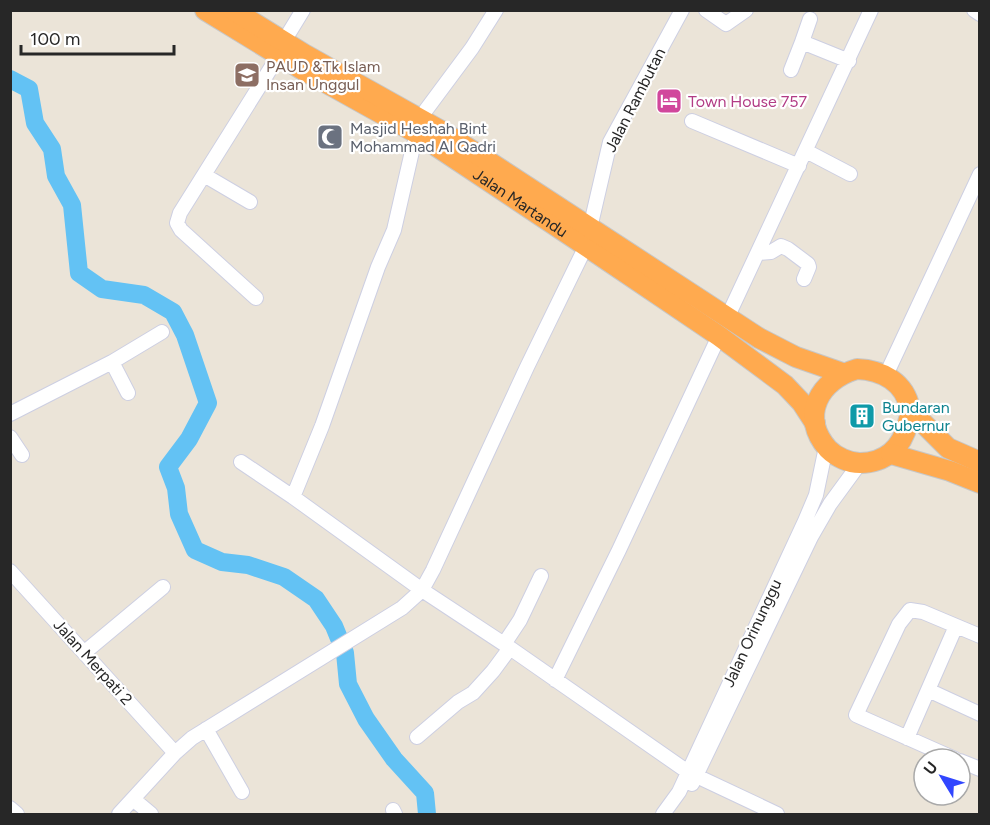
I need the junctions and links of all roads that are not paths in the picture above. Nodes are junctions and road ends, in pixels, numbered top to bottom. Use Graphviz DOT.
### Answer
graph roads {
  1 [pos="303,10"];
  2 [pos="496,10"];
  3 [pos="682,10"];
  4 [pos="706,10"];
  5 [pos="746,10"];
  6 [pos="872,10"];
  7 [pos="974,10"];
  8 [pos="219,12"];
  9 [pos="980,14"];
  10 [pos="810,19"];
  11 [pos="802,42"];
  12 [pos="281,48"];
  13 [pos="849,61"];
  14 [pos="791,70"];
  15 [pos="692,121"];
  16 [pos="419,126"];
  17 [pos="806,151"];
  18 [pos="799,166"];
  19 [pos="850,174"];
  20 [pos="980,174"];
  21 [pos="204,175"];
  22 [pos="250,201"];
  23 [pos="588,237"];
  24 [pos="759,253"];
  25 [pos="804,279"];
  26 [pos="256,298"];
  27 [pos="727,318"];
  28 [pos="162,332"];
  29 [pos="719,336"];
  30 [pos="112,362"];
  31 [pos="842,373"];
  32 [pos="886,375"];
  33 [pos="128,393"];
  34 [pos="911,411"];
  35 [pos="10,414"];
  36 [pos="815,423"];
  37 [pos="10,437"];
  38 [pos="826,447"];
  39 [pos="891,454"];
  40 [pos="22,455"];
  41 [pos="241,462"];
  42 [pos="980,462"];
  43 [pos="860,463"];
  44 [pos="980,483"];
  45 [pos="293,497"];
  46 [pos="10,571"];
  47 [pos="541,576"];
  48 [pos="163,586"];
  49 [pos="422,590"];
  50 [pos="956,626"];
  51 [pos="980,636"];
  52 [pos="507,646"];
  53 [pos="85,651"];
  54 [pos="555,680"];
  55 [pos="928,690"];
  56 [pos="980,714"];
  57 [pos="206,729"];
  58 [pos="417,737"];
  59 [pos="907,738"];
  60 [pos="928,747"];
  61 [pos="176,753"];
  62 [pos="692,774"];
  63 [pos="242,792"];
  64 [pos="133,799"];
  65 [pos="10,808"];
  66 [pos="17,814"];
  67 [pos="119,814"];
  68 [pos="151,814"];
  69 [pos="663,814"];
  70 [pos="674,814"];
  71 [pos="777,814"];
  1 -- 12 [label="street"];
  2 -- 16 [label="street"];
  3 -- 23 [label="street, Jalan Rambutan"];
  4 -- 5 [label="street"];
  6 -- 13 [label="street"];
  7 -- 9 [label="street"];
  8 -- 12 [label="highway, Jalan Martandu"];
  10 -- 11 [label="street"];
  11 -- 13 [label="street"];
  11 -- 14 [label="street"];
  12 -- 16 [label="highway, Jalan Martandu"];
  12 -- 21 [label="street"];
  13 -- 17 [label="street"];
  15 -- 18 [label="street"];
  16 -- 23 [label="highway, Jalan Martandu"];
  16 -- 45 [label="street"];
  17 -- 18 [label="street"];
  17 -- 19 [label="street"];
  18 -- 24 [label="street"];
  20 -- 32 [label="street"];
  21 -- 22 [label="street"];
  21 -- 26 [label="street"];
  23 -- 27 [label="highway, Jalan Martandu"];
  23 -- 29 [label="highway, Jalan Martandu"];
  23 -- 49 [label="street, Jalan Rambutan"];
  24 -- 25 [label="street"];
  24 -- 27 [label="street"];
  27 -- 31 [label="highway, Jalan Martandu"];
  28 -- 30 [label="street"];
  29 -- 36 [label="highway, Jalan Martandu"];
  29 -- 54 [label="street"];
  30 -- 33 [label="street"];
  30 -- 35 [label="street"];
  31 -- 32 [label="highway"];
  31 -- 36 [label="highway"];
  32 -- 34 [label="highway"];
  34 -- 39 [label="highway"];
  34 -- 42 [label="highway"];
  36 -- 38 [label="highway"];
  37 -- 40 [label="street"];
  38 -- 43 [label="highway"];
  38 -- 62 [label="street, Jalan Orinunggu"];
  39 -- 43 [label="highway"];
  39 -- 44 [label="highway"];
  41 -- 45 [label="street"];
  43 -- 62 [label="street, Jalan Orinunggu"];
  45 -- 49 [label="street"];
  46 -- 53 [label="street, Jalan Merpati 2"];
  47 -- 52 [label="street"];
  48 -- 53 [label="street"];
  49 -- 52 [label="street"];
  49 -- 57 [label="street"];
  50 -- 51 [label="street"];
  50 -- 55 [label="street"];
  50 -- 59 [label="street"];
  52 -- 54 [label="street"];
  52 -- 58 [label="street"];
  53 -- 61 [label="street, Jalan Merpati 2"];
  54 -- 62 [label="street"];
  55 -- 56 [label="street"];
  55 -- 59 [label="street"];
  57 -- 61 [label="street"];
  57 -- 63 [label="street"];
  59 -- 60 [label="street"];
  61 -- 64 [label="street"];
  62 -- 69 [label="street, Jalan Orinunggu"];
  62 -- 70 [label="street, Jalan Orinunggu"];
  62 -- 71 [label="street"];
  64 -- 67 [label="street"];
  64 -- 68 [label="street"];
  65 -- 66 [label="street"];
}
